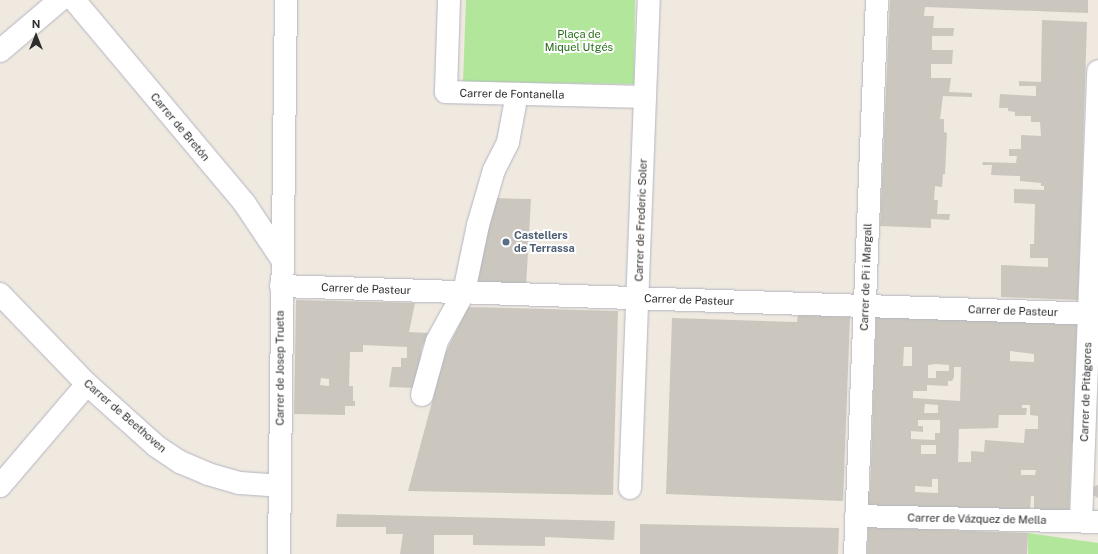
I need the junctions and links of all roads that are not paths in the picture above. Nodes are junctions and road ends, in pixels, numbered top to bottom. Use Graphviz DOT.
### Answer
graph roads {
  1 [pos="60,0"];
  2 [pos="74,0"];
  3 [pos="286,0"];
  4 [pos="449,0"];
  5 [pos="649,0"];
  6 [pos="877,0"];
  7 [pos="0,51"];
  8 [pos="1098,71"];
  9 [pos="517,94"];
  10 [pos="645,96"];
  11 [pos="282,182"];
  12 [pos="245,204"];
  13 [pos="281,258"];
  14 [pos="281,286"];
  15 [pos="464,292"];
  16 [pos="0,294"];
  17 [pos="637,298"];
  18 [pos="865,306"];
  19 [pos="1093,313"];
  20 [pos="87,384"];
  21 [pos="422,395"];
  22 [pos="0,486"];
  23 [pos="279,486"];
  24 [pos="630,488"];
  25 [pos="856,516"];
  26 [pos="1089,521"];
  27 [pos="279,554"];
  28 [pos="855,554"];
  1 -- 7 [label="street"];
  2 -- 12 [label="street, Carrer de Bretón"];
  3 -- 11 [label="street, Carrer de Josep Trueta"];
  4 -- 9 [label="street, Carrer de Fontanella"];
  5 -- 10 [label="street, Carrer de Frederic Soler"];
  6 -- 18 [label="street, Carrer de Pi i Margall"];
  8 -- 19 [label="street, Carrer de Pitàgores"];
  9 -- 10 [label="street, Carrer de Fontanella"];
  9 -- 15 [label="street"];
  10 -- 17 [label="street, Carrer de Frederic Soler"];
  11 -- 12 [label="street"];
  11 -- 13 [label="street, Carrer de Josep Trueta"];
  12 -- 13 [label="street, Carrer de Bretón"];
  13 -- 14 [label="street, Carrer de Josep Trueta"];
  14 -- 15 [label="street, Carrer de Pasteur"];
  14 -- 23 [label="street, Carrer de Josep Trueta"];
  15 -- 17 [label="street, Carrer de Pasteur"];
  15 -- 21 [label="street"];
  16 -- 20 [label="street, Carrer de Beethoven"];
  17 -- 18 [label="street, Carrer de Pasteur"];
  17 -- 24 [label="street, Carrer de Frederic Soler"];
  18 -- 19 [label="street, Carrer de Pasteur"];
  18 -- 25 [label="street, Carrer de Pi i Margall"];
  19 -- 26 [label="street, Carrer de Pitàgores"];
  20 -- 22 [label="street"];
  20 -- 23 [label="street, Carrer de Beethoven"];
  23 -- 27 [label="street, Carrer de Josep Trueta"];
  25 -- 26 [label="street, Carrer de Vázquez de Mella"];
  25 -- 28 [label="street, Carrer de Pi i Margall"];
}
